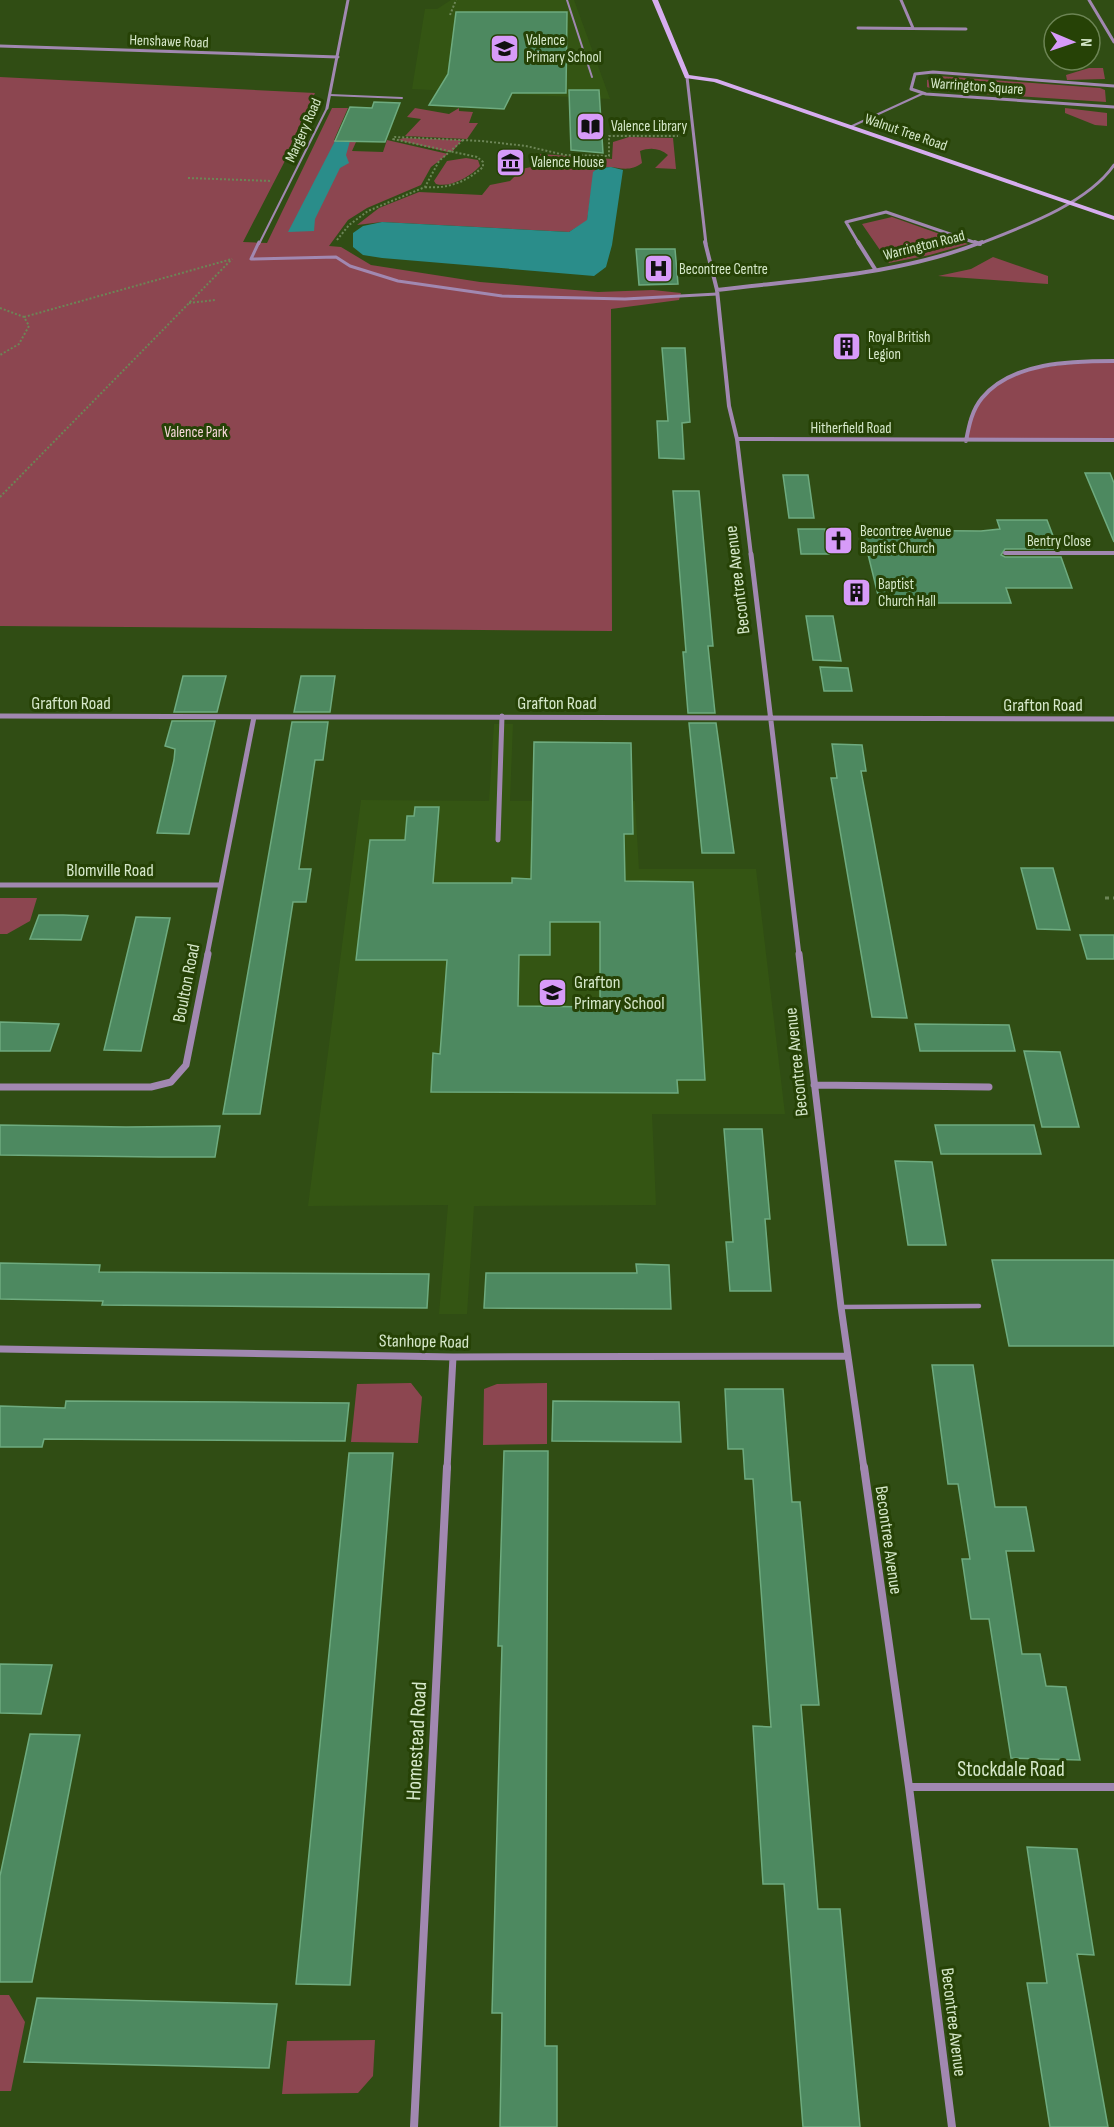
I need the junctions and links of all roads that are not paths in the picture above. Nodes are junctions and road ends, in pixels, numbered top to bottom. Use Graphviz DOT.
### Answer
graph roads {
  1 [pos="348,0"];
  2 [pos="567,0"];
  3 [pos="655,0"];
  4 [pos="901,0"];
  5 [pos="1089,0"];
  6 [pos="858,28"];
  7 [pos="913,28"];
  8 [pos="966,28"];
  9 [pos="1114,42"];
  10 [pos="0,46"];
  11 [pos="338,57"];
  12 [pos="592,77"];
  13 [pos="687,77"];
  14 [pos="1114,86"];
  15 [pos="924,93"];
  16 [pos="330,95"];
  17 [pos="402,98"];
  18 [pos="1114,107"];
  19 [pos="327,108"];
  20 [pos="850,127"];
  21 [pos="1114,165"];
  22 [pos="1071,203"];
  23 [pos="1114,218"];
  24 [pos="981,244"];
  25 [pos="875,269"];
  26 [pos="717,292"];
  27 [pos="1114,361"];
  28 [pos="736,439"];
  29 [pos="1114,440"];
  30 [pos="966,441"];
  31 [pos="1005,553"];
  32 [pos="1114,553"];
  33 [pos="0,716"];
  34 [pos="502,716"];
  35 [pos="254,717"];
  36 [pos="771,718"];
  37 [pos="1114,719"];
  38 [pos="498,840"];
  39 [pos="0,885"];
  40 [pos="220,885"];
  41 [pos="814,1085"];
  42 [pos="0,1087"];
  43 [pos="989,1087"];
  44 [pos="979,1306"];
  45 [pos="841,1307"];
  46 [pos="0,1349"];
  47 [pos="848,1356"];
  48 [pos="453,1357"];
  49 [pos="909,1787"];
  50 [pos="1114,1787"];
  51 [pos="414,2127"];
  52 [pos="952,2127"];
  1 -- 11 [label="street, Margery Road"];
  2 -- 12 [label="lane"];
  3 -- 13 [label="street, Becontree Avenue"];
  4 -- 7 [label="street"];
  5 -- 9 [label="street"];
  6 -- 7 [label="street"];
  7 -- 8 [label="street"];
  10 -- 11 [label="street, Henshawe Road"];
  11 -- 16 [label="street, Margery Road"];
  13 -- 20 [label="street, Walnut Tree Road"];
  13 -- 26 [label="street, Becontree Avenue"];
  14 -- 15 [label="street, Warrington Square"];
  15 -- 18 [label="street, Warrington Square"];
  15 -- 20 [label="lane"];
  16 -- 17 [label="lane"];
  16 -- 19 [label="street, Margery Road"];
  19 -- 26 [label="lane, Margery Road"];
  20 -- 22 [label="street, Walnut Tree Road"];
  21 -- 22 [label="street, Warrington Road"];
  22 -- 23 [label="street, Walnut Tree Road"];
  22 -- 24 [label="street, Warrington Road"];
  24 -- 25 [label="street, Warrington Road"];
  24 -- 25 [label="street"];
  25 -- 26 [label="street, Warrington Road"];
  26 -- 28 [label="street, Becontree Avenue"];
  27 -- 30 [label="street"];
  28 -- 30 [label="street, Hitherfield Road"];
  28 -- 36 [label="street, Becontree Avenue"];
  29 -- 30 [label="street, Hitherfield Road"];
  31 -- 32 [label="street, Bentry Close"];
  33 -- 35 [label="street, Grafton Road"];
  34 -- 35 [label="street, Grafton Road"];
  34 -- 36 [label="street, Grafton Road"];
  34 -- 38 [label="street"];
  35 -- 40 [label="street, Boulton Road"];
  36 -- 37 [label="street, Grafton Road"];
  36 -- 41 [label="street, Becontree Avenue"];
  39 -- 40 [label="street, Blomville Road"];
  40 -- 42 [label="street, Boulton Road"];
  41 -- 43 [label="street"];
  41 -- 45 [label="street, Becontree Avenue"];
  44 -- 45 [label="lane"];
  45 -- 47 [label="street, Becontree Avenue"];
  46 -- 48 [label="street, Stanhope Road"];
  47 -- 48 [label="street, Stanhope Road"];
  47 -- 49 [label="street, Becontree Avenue"];
  48 -- 51 [label="street, Homestead Road"];
  49 -- 50 [label="street, Stockdale Road"];
  49 -- 52 [label="street, Becontree Avenue"];
}
